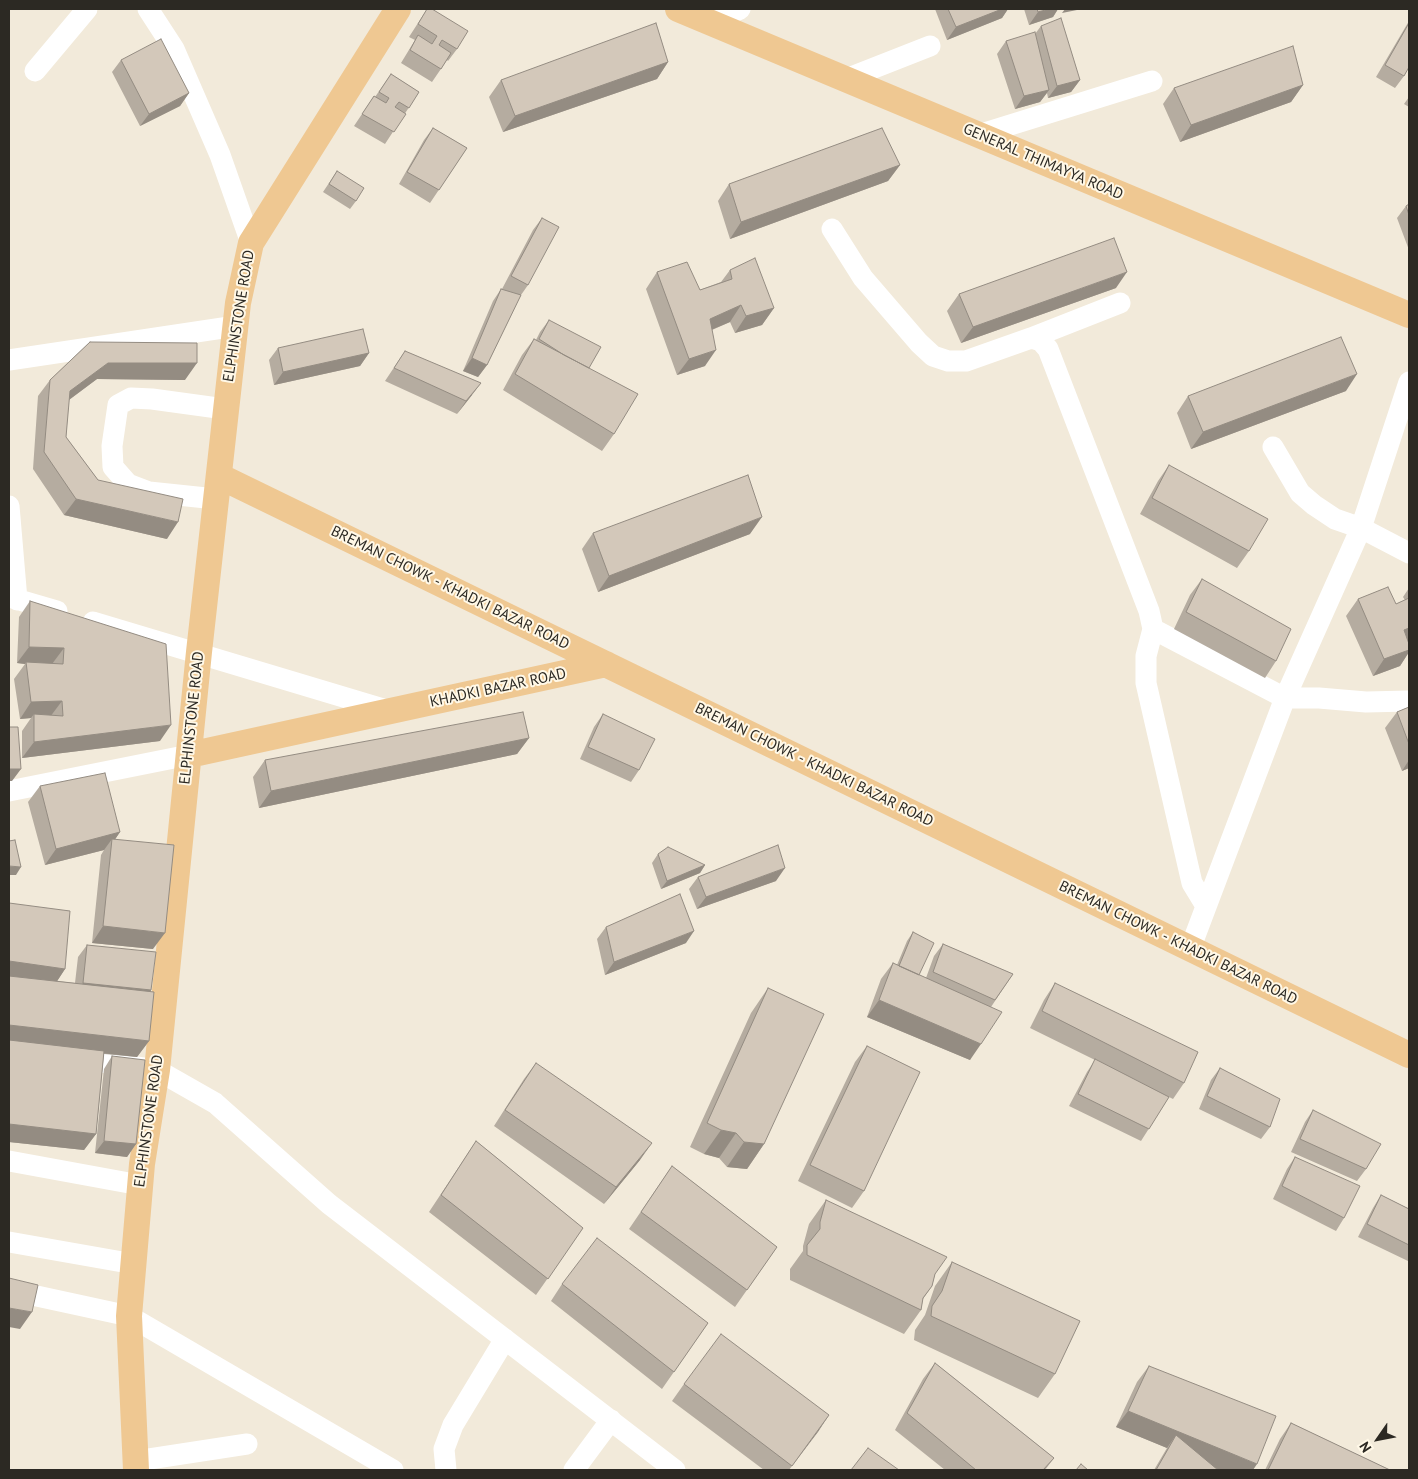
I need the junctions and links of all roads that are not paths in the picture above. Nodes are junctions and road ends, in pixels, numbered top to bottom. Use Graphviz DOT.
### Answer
graph roads {
  1 [pos="87,9"];
  2 [pos="148,9"];
  3 [pos="398,9"];
  4 [pos="678,9"];
  5 [pos="740,9"];
  6 [pos="710,22"];
  7 [pos="930,46"];
  8 [pos="35,71"];
  9 [pos="846,79"];
  10 [pos="1152,81"];
  11 [pos="978,135"];
  12 [pos="832,229"];
  13 [pos="251,242"];
  14 [pos="1120,304"];
  15 [pos="1409,315"];
  16 [pos="236,326"];
  17 [pos="1031,338"];
  18 [pos="9,360"];
  19 [pos="1409,382"];
  20 [pos="225,409"];
  21 [pos="1273,447"];
  22 [pos="217,487"];
  23 [pos="9,506"];
  24 [pos="1361,528"];
  25 [pos="1409,553"];
  26 [pos="13,598"];
  27 [pos="1153,629"];
  28 [pos="199,652"];
  29 [pos="606,664"];
  30 [pos="1285,698"];
  31 [pos="1409,701"];
  32 [pos="390,711"];
  33 [pos="188,755"];
  34 [pos="9,791"];
  35 [pos="1185,851"];
  36 [pos="1224,860"];
  37 [pos="1206,906"];
  38 [pos="1190,949"];
  39 [pos="1409,1055"];
  40 [pos="58,1056"];
  41 [pos="157,1070"];
  42 [pos="9,1161"];
  43 [pos="140,1185"];
  44 [pos="9,1242"];
  45 [pos="134,1264"];
  46 [pos="9,1290"];
  47 [pos="129,1316"];
  48 [pos="505,1339"];
  49 [pos="611,1420"];
  50 [pos="247,1444"];
  51 [pos="136,1466"];
  52 [pos="393,1470"];
  53 [pos="446,1470"];
  54 [pos="574,1470"];
  55 [pos="675,1470"];
  1 -- 8 [label="street"];
  2 -- 13 [label="street"];
  3 -- 13 [label="main road, ELPHINSTONE ROAD"];
  4 -- 6 [label="main road, GENERAL THIMAYYA ROAD"];
  5 -- 6 [label="street"];
  6 -- 9 [label="main road, GENERAL THIMAYYA ROAD"];
  7 -- 9 [label="street"];
  9 -- 11 [label="main road, GENERAL THIMAYYA ROAD"];
  10 -- 11 [label="street"];
  11 -- 15 [label="main road, GENERAL THIMAYYA ROAD"];
  12 -- 17 [label="street"];
  13 -- 16 [label="main road, ELPHINSTONE ROAD"];
  14 -- 17 [label="street"];
  16 -- 18 [label="street"];
  16 -- 20 [label="main road, ELPHINSTONE ROAD"];
  17 -- 27 [label="street"];
  19 -- 24 [label="street"];
  20 -- 22 [label="main road, ELPHINSTONE ROAD"];
  20 -- 22 [label="street"];
  21 -- 24 [label="street"];
  22 -- 28 [label="main road, ELPHINSTONE ROAD"];
  22 -- 29 [label="main road, BREMAN CHOWK - KHADKI BAZAR ROAD"];
  23 -- 26 [label="street"];
  24 -- 25 [label="street"];
  24 -- 30 [label="street"];
  26 -- 28 [label="street, KHADKI BAZAR ROAD"];
  27 -- 30 [label="street"];
  27 -- 35 [label="street"];
  28 -- 32 [label="street, KHADKI BAZAR ROAD"];
  28 -- 33 [label="main road, ELPHINSTONE ROAD"];
  29 -- 32 [label="main road, KHADKI BAZAR ROAD"];
  29 -- 38 [label="main road, BREMAN CHOWK - KHADKI BAZAR ROAD"];
  30 -- 31 [label="street"];
  30 -- 36 [label="street"];
  32 -- 33 [label="main road, KHADKI BAZAR ROAD"];
  33 -- 34 [label="street"];
  33 -- 41 [label="main road, ELPHINSTONE ROAD"];
  35 -- 36 [label="street"];
  35 -- 37 [label="street"];
  36 -- 37 [label="street"];
  37 -- 38 [label="street"];
  38 -- 39 [label="main road, BREMAN CHOWK - KHADKI BAZAR ROAD"];
  40 -- 41 [label="street"];
  41 -- 43 [label="main road, ELPHINSTONE ROAD"];
  41 -- 48 [label="street"];
  42 -- 43 [label="street"];
  43 -- 45 [label="main road, ELPHINSTONE ROAD"];
  44 -- 45 [label="street"];
  45 -- 47 [label="main road, ELPHINSTONE ROAD"];
  46 -- 47 [label="street"];
  47 -- 51 [label="main road, ELPHINSTONE ROAD"];
  47 -- 52 [label="street"];
  48 -- 49 [label="street"];
  48 -- 53 [label="street"];
  49 -- 54 [label="street"];
  49 -- 55 [label="street"];
  50 -- 51 [label="street"];
}
